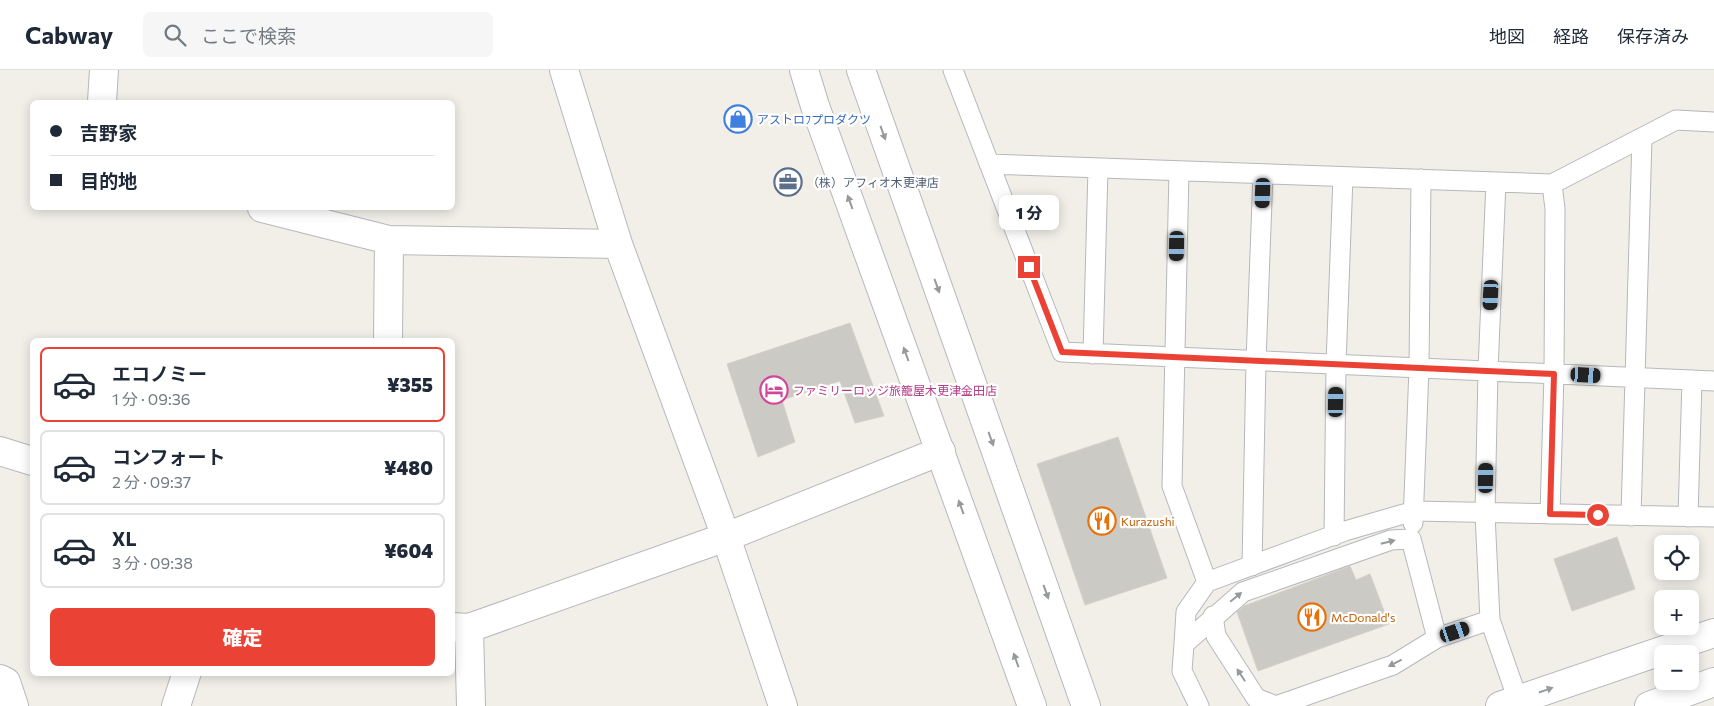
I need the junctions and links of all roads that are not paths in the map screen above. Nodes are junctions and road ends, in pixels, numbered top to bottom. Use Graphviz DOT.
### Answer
graph roads {
  1 [pos="104,70"];
  2 [pos="564,70"];
  3 [pos="804,70"];
  4 [pos="861,70"];
  5 [pos="953,70"];
  6 [pos="102,100"];
  7 [pos="1714,122"];
  8 [pos="1642,138"];
  9 [pos="989,164"];
  10 [pos="1098,168"];
  11 [pos="1179,171"];
  12 [pos="1263,174"];
  13 [pos="1343,177"];
  14 [pos="1421,179"];
  15 [pos="1496,182"];
  16 [pos="1552,184"];
  17 [pos="270,210"];
  18 [pos="388,240"];
  19 [pos="618,244"];
  20 [pos="388,338"];
  21 [pos="1093,354"];
  22 [pos="1175,358"];
  23 [pos="1256,361"];
  24 [pos="1336,364"];
  25 [pos="1419,368"];
  26 [pos="1488,370"];
  27 [pos="1554,374"];
  28 [pos="1635,377"];
  29 [pos="1692,380"];
  30 [pos="1714,381"];
  31 [pos="0,451"];
  32 [pos="941,451"];
  33 [pos="30,460"];
  34 [pos="1414,511"];
  35 [pos="1485,514"];
  36 [pos="1550,514"];
  37 [pos="1630,516"];
  38 [pos="1688,517"];
  39 [pos="1714,517"];
  40 [pos="1334,536"];
  41 [pos="726,537"];
  42 [pos="1411,539"];
  43 [pos="1252,566"];
  44 [pos="1207,582"];
  45 [pos="1214,616"];
  46 [pos="1490,620"];
  47 [pos="461,628"];
  48 [pos="1714,632"];
  49 [pos="1437,638"];
  50 [pos="1184,644"];
  51 [pos="186,676"];
  52 [pos="0,679"];
  53 [pos="1714,682"];
  54 [pos="1509,703"];
  55 [pos="14,706"];
  56 [pos="176,706"];
  57 [pos="471,706"];
  58 [pos="783,706"];
  59 [pos="1032,706"];
  60 [pos="1086,706"];
  61 [pos="1199,706"];
  62 [pos="1276,706"];
  63 [pos="1649,706"];
  1 -- 6 [label="street"];
  2 -- 19 [label="street"];
  32 -- 3 [label="street, one-way"];
  4 -- 60 [label="street, one-way"];
  5 -- 9 [label="lane"];
  7 -- 8 [label="lane"];
  8 -- 16 [label="lane"];
  8 -- 28 [label="lane"];
  9 -- 10 [label="lane"];
  9 -- 21 [label="lane"];
  10 -- 11 [label="lane"];
  10 -- 21 [label="lane"];
  11 -- 12 [label="lane"];
  11 -- 22 [label="lane"];
  12 -- 13 [label="lane"];
  12 -- 23 [label="lane"];
  13 -- 14 [label="lane"];
  13 -- 24 [label="lane"];
  14 -- 15 [label="lane"];
  14 -- 25 [label="lane"];
  15 -- 16 [label="lane"];
  15 -- 26 [label="lane"];
  16 -- 27 [label="lane"];
  17 -- 18 [label="street"];
  18 -- 19 [label="street"];
  18 -- 20 [label="street"];
  19 -- 41 [label="street"];
  21 -- 22 [label="lane"];
  22 -- 23 [label="lane"];
  22 -- 44 [label="lane"];
  23 -- 24 [label="lane"];
  23 -- 43 [label="lane"];
  24 -- 25 [label="lane"];
  24 -- 40 [label="lane"];
  25 -- 26 [label="lane"];
  25 -- 34 [label="lane"];
  26 -- 27 [label="lane"];
  26 -- 35 [label="lane"];
  27 -- 28 [label="lane"];
  27 -- 36 [label="lane"];
  28 -- 29 [label="lane"];
  28 -- 37 [label="lane"];
  29 -- 30 [label="lane"];
  29 -- 38 [label="lane"];
  31 -- 33 [label="street"];
  32 -- 41 [label="street"];
  59 -- 32 [label="street, one-way"];
  34 -- 35 [label="lane"];
  34 -- 40 [label="lane"];
  34 -- 42 [label="lane"];
  35 -- 36 [label="lane"];
  35 -- 46 [label="lane"];
  36 -- 37 [label="lane"];
  37 -- 38 [label="lane"];
  38 -- 39 [label="lane"];
  40 -- 43 [label="lane"];
  41 -- 47 [label="street"];
  41 -- 58 [label="street"];
  45 -- 42 [label="lane, one-way"];
  42 -- 49 [label="lane"];
  43 -- 44 [label="lane"];
  44 -- 50 [label="lane"];
  45 -- 50 [label="lane"];
  62 -- 45 [label="lane, one-way"];
  46 -- 49 [label="lane"];
  46 -- 54 [label="lane"];
  47 -- 57 [label="street"];
  54 -- 48 [label="street, one-way"];
  49 -- 62 [label="lane, one-way"];
  50 -- 61 [label="lane"];
  51 -- 56 [label="street"];
  52 -- 55 [label="street"];
  53 -- 63 [label="street"];
}
